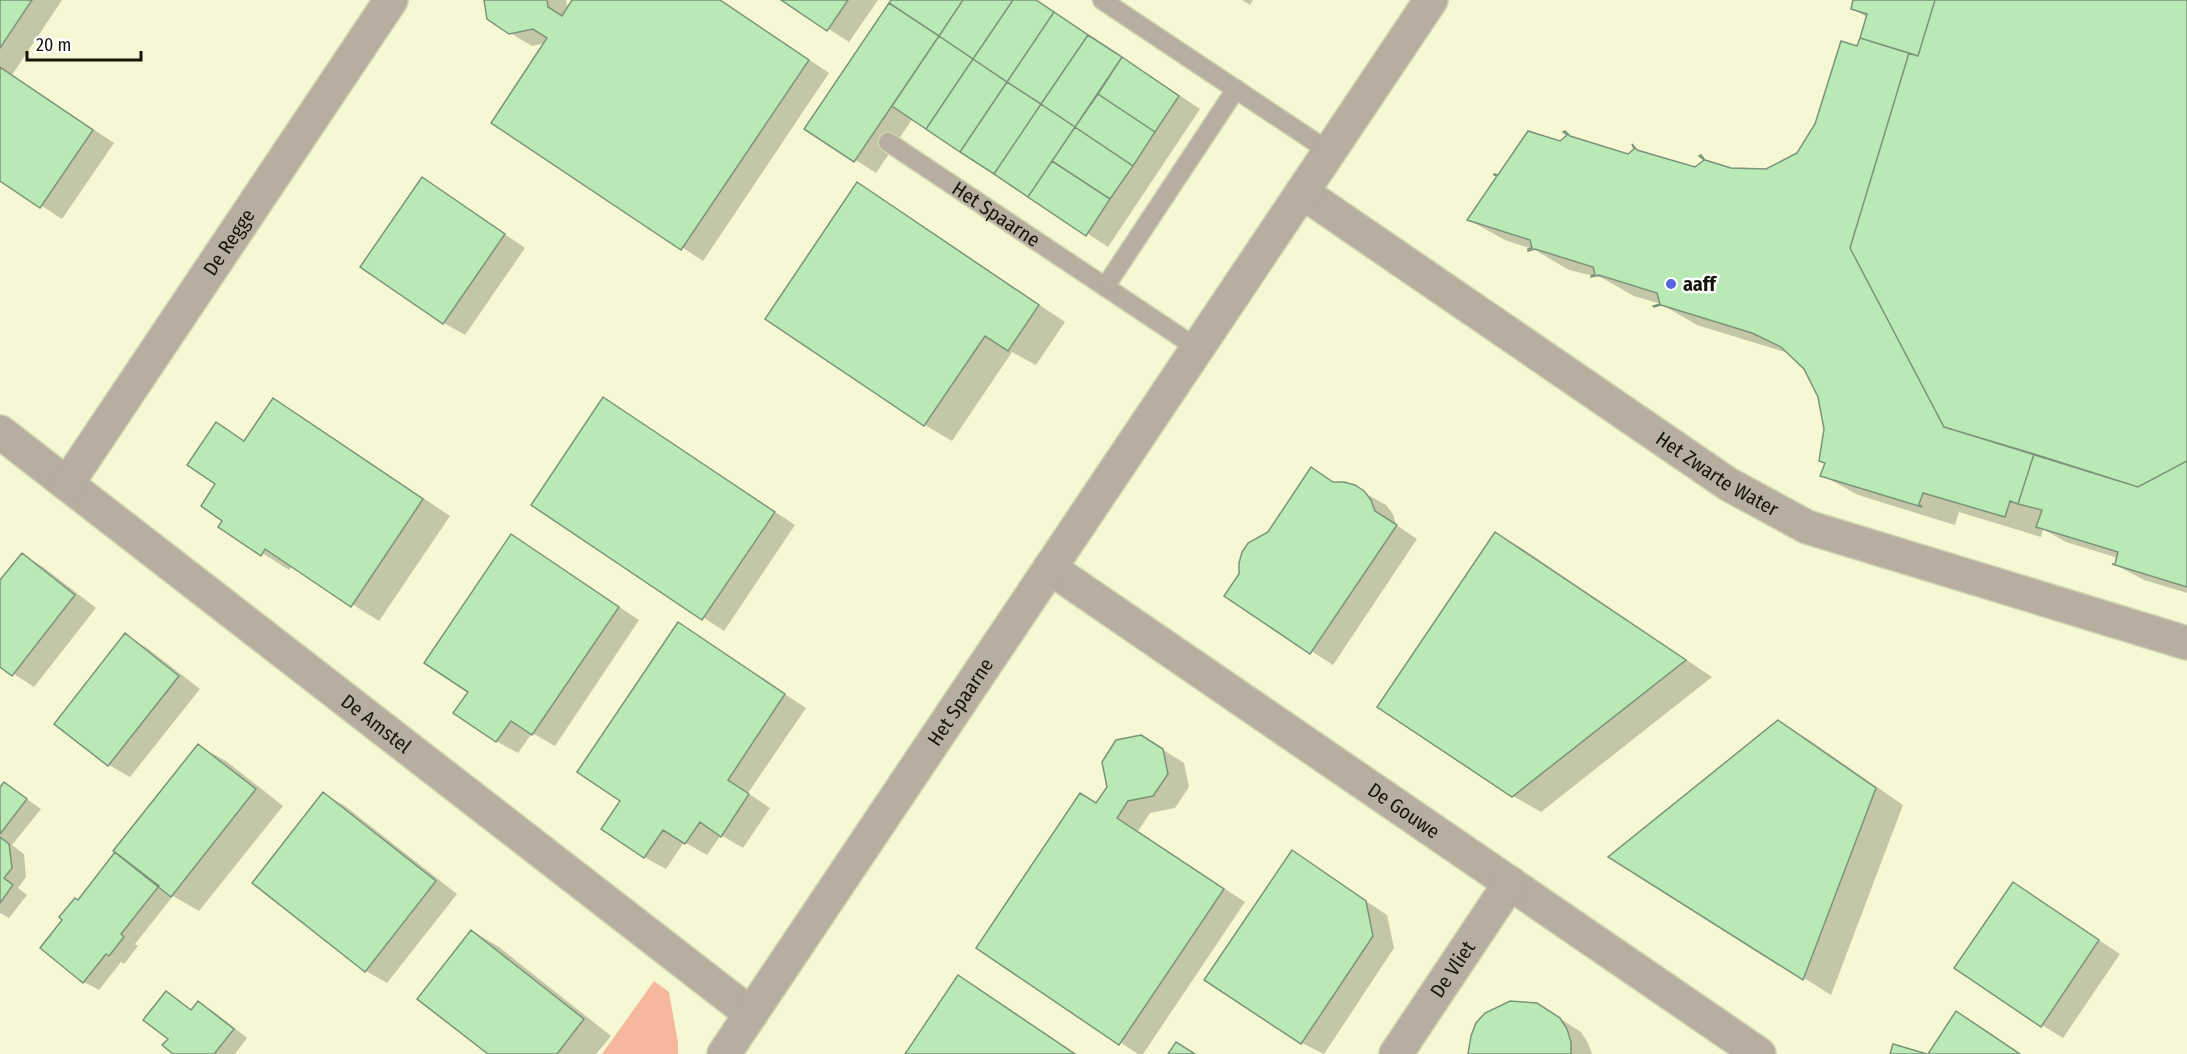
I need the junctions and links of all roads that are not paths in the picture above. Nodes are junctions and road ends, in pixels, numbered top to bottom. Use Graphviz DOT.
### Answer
graph roads {
  1 [pos="391,0"];
  2 [pos="1102,0"];
  3 [pos="1431,0"];
  4 [pos="1236,89"];
  5 [pos="888,142"];
  6 [pos="1330,152"];
  7 [pos="1302,192"];
  8 [pos="1105,287"];
  9 [pos="1197,348"];
  10 [pos="0,432"];
  11 [pos="67,484"];
  12 [pos="1050,568"];
  13 [pos="2187,643"];
  14 [pos="1510,883"];
  15 [pos="751,1014"];
  16 [pos="724,1054"];
  17 [pos="1396,1054"];
  18 [pos="1759,1054"];
  1 -- 11 [label="street, De Regge"];
  2 -- 4 [label="lane"];
  3 -- 6 [label="street, Het Spaarne"];
  4 -- 6 [label="lane"];
  4 -- 8 [label="lane"];
  5 -- 8 [label="lane, Het Spaarne"];
  6 -- 7 [label="street, Het Spaarne"];
  7 -- 9 [label="street, Het Spaarne"];
  7 -- 13 [label="street, Het Zwarte Water"];
  8 -- 9 [label="lane, Het Spaarne"];
  9 -- 12 [label="street, Het Spaarne"];
  10 -- 11 [label="street, De Amstel"];
  11 -- 15 [label="street, De Amstel"];
  12 -- 14 [label="street, De Gouwe"];
  12 -- 15 [label="street, Het Spaarne"];
  14 -- 17 [label="street, De Vliet"];
  14 -- 18 [label="street, De Gouwe"];
  15 -- 16 [label="street, Het Spaarne"];
}
